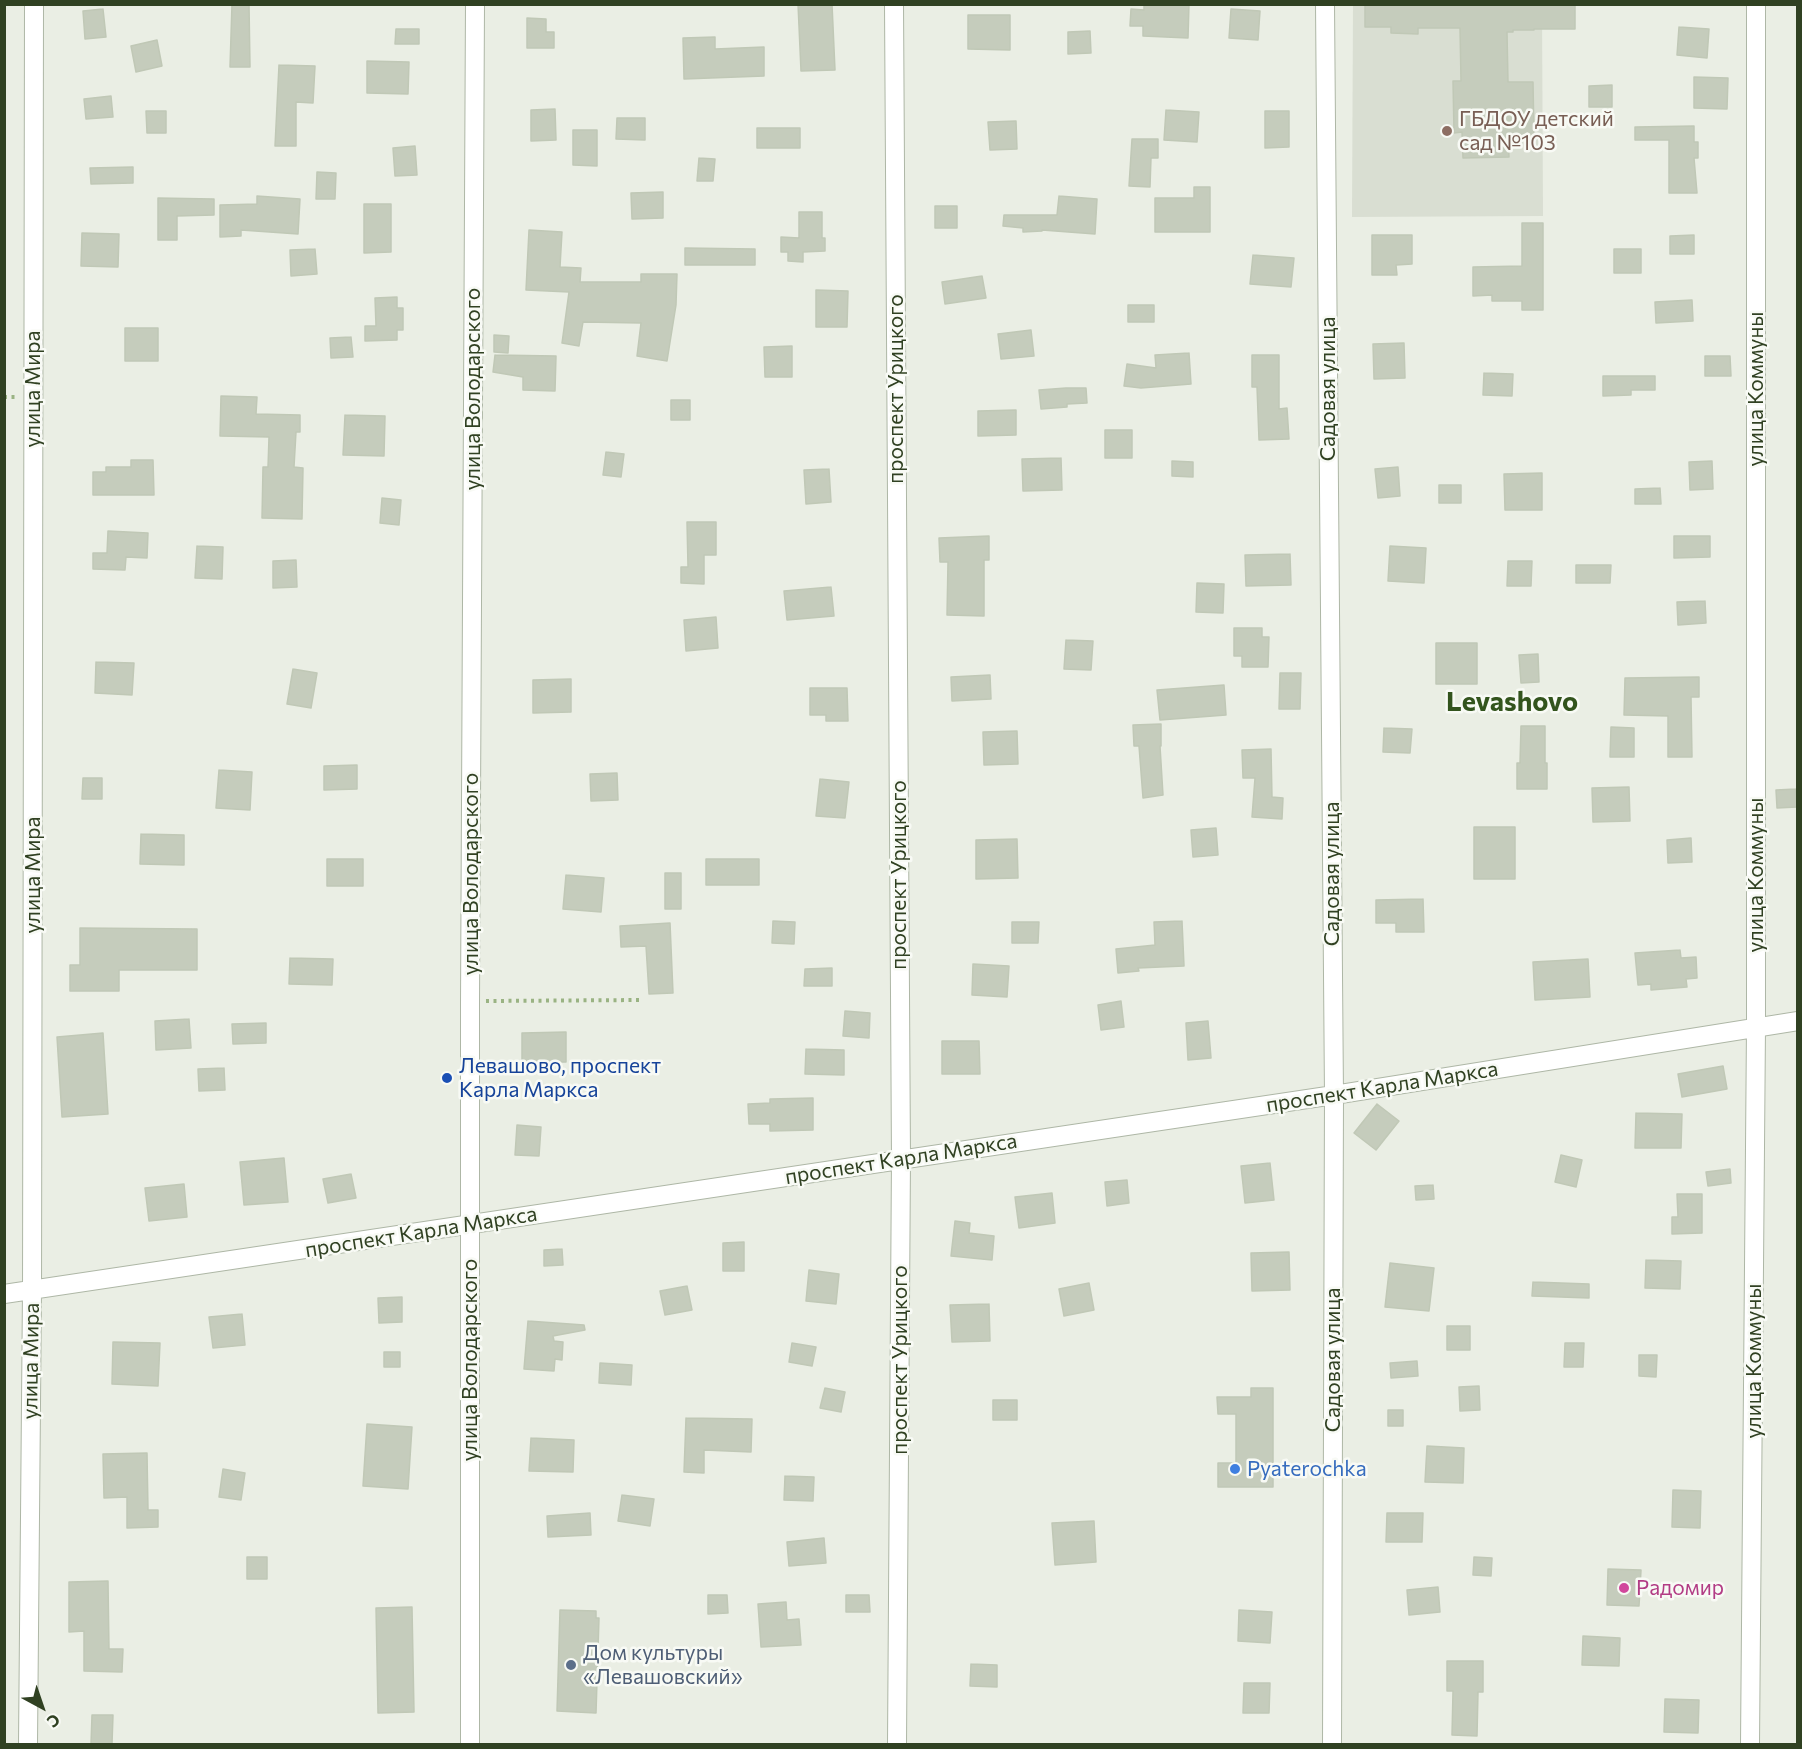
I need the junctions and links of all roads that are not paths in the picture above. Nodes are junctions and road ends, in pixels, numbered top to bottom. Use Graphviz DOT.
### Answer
graph roads {
  1 [pos="34,4"];
  2 [pos="475,4"];
  3 [pos="894,4"];
  4 [pos="1325,4"];
  5 [pos="1756,4"];
  6 [pos="1797,1021"];
  7 [pos="1756,1027"];
  8 [pos="1334,1095"];
  9 [pos="901,1158"];
  10 [pos="471,1225"];
  11 [pos="32,1290"];
  12 [pos="4,1294"];
  13 [pos="28,1744"];
  14 [pos="470,1744"];
  15 [pos="897,1744"];
  16 [pos="1332,1744"];
  17 [pos="1750,1744"];
  1 -- 11 [label="street, улица Мира"];
  2 -- 10 [label="street, улица Володарского"];
  3 -- 9 [label="street, проспект Урицкого"];
  4 -- 8 [label="street, Садовая улица"];
  5 -- 7 [label="street, улица Коммуны"];
  6 -- 7 [label="street, проспект Карла Маркса"];
  7 -- 8 [label="street, проспект Карла Маркса"];
  7 -- 17 [label="street, улица Коммуны"];
  8 -- 9 [label="street, проспект Карла Маркса"];
  8 -- 16 [label="street, Садовая улица"];
  9 -- 10 [label="street, проспект Карла Маркса"];
  9 -- 15 [label="street, проспект Урицкого"];
  10 -- 11 [label="street, проспект Карла Маркса"];
  10 -- 14 [label="street, улица Володарского"];
  11 -- 12 [label="street, проспект Карла Маркса"];
  11 -- 13 [label="street, улица Мира"];
}
